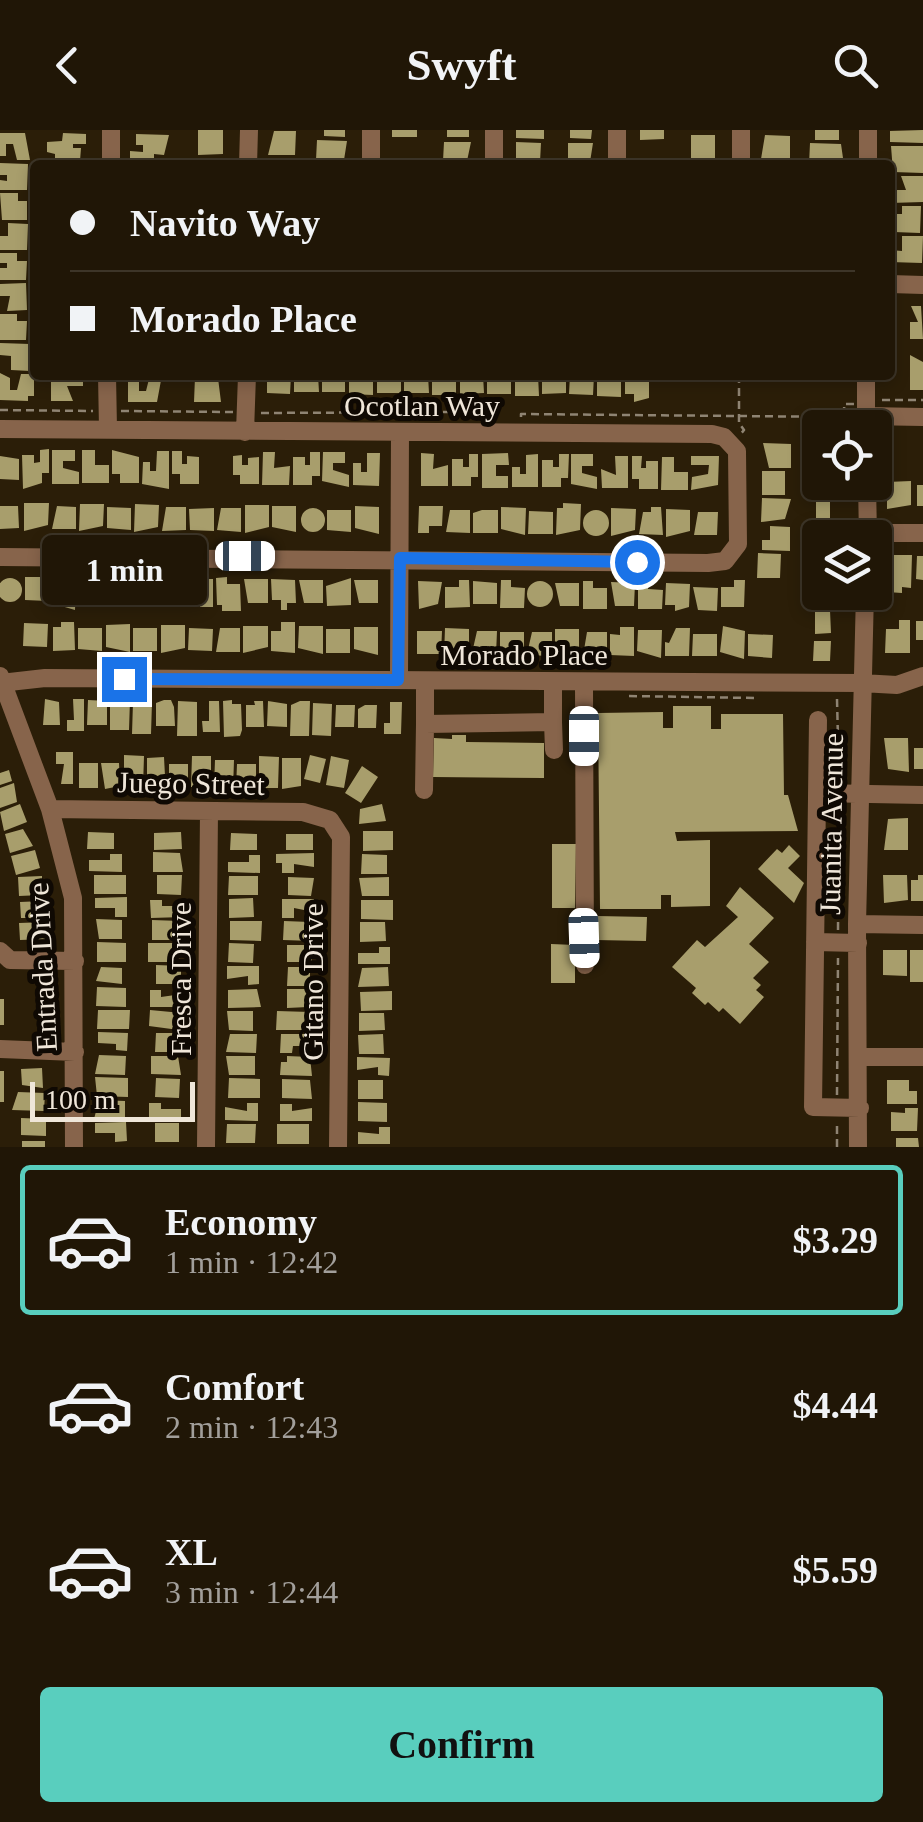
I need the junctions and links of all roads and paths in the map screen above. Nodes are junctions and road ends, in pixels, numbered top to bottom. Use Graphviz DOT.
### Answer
graph roads {
  1 [pos="111,130"];
  2 [pos="248,130"];
  3 [pos="372,130"];
  4 [pos="494,130"];
  5 [pos="617,130"];
  6 [pos="741,130"];
  7 [pos="868,130"];
  8 [pos="110,160"];
  9 [pos="248,160"];
  10 [pos="371,160"];
  11 [pos="494,160"];
  12 [pos="617,160"];
  13 [pos="741,160"];
  14 [pos="868,160"];
  15 [pos="895,284"];
  16 [pos="923,285"];
  17 [pos="107,380"];
  18 [pos="247,380"];
  19 [pos="739,380"];
  20 [pos="873,381"];
  21 [pos="923,400"];
  22 [pos="0,410"];
  23 [pos="867,410"];
  24 [pos="739,414"];
  25 [pos="802,415"];
  26 [pos="892,416"];
  27 [pos="923,417"];
  28 [pos="476,418"];
  29 [pos="506,418"];
  30 [pos="107,420"];
  31 [pos="245,422"];
  32 [pos="0,430"];
  33 [pos="400,432"];
  34 [pos="734,444"];
  35 [pos="923,533"];
  36 [pos="892,534"];
  37 [pos="0,557"];
  38 [pos="400,558"];
  39 [pos="864,610"];
  40 [pos="923,676"];
  41 [pos="1,680"];
  42 [pos="398,680"];
  43 [pos="424,681"];
  44 [pos="553,682"];
  45 [pos="584,682"];
  46 [pos="861,683"];
  47 [pos="622,694"];
  48 [pos="764,695"];
  49 [pos="834,696"];
  50 [pos="818,720"];
  51 [pos="553,722"];
  52 [pos="424,724"];
  53 [pos="554,750"];
  54 [pos="424,790"];
  55 [pos="817,793"];
  56 [pos="839,794"];
  57 [pos="859,794"];
  58 [pos="923,795"];
  59 [pos="50,809"];
  60 [pos="209,810"];
  61 [pos="330,820"];
  62 [pos="923,925"];
  63 [pos="858,934"];
  64 [pos="815,942"];
  65 [pos="838,943"];
  66 [pos="0,951"];
  67 [pos="75,961"];
  68 [pos="585,965"];
  69 [pos="0,1049"];
  70 [pos="75,1052"];
  71 [pos="860,1057"];
  72 [pos="923,1058"];
  73 [pos="837,1108"];
  74 [pos="860,1108"];
  75 [pos="74,1147"];
  76 [pos="206,1147"];
  77 [pos="338,1147"];
  78 [pos="837,1147"];
  79 [pos="858,1147"];
  1 -- 8 [label="street"];
  2 -- 9 [label="street"];
  3 -- 10 [label="street"];
  4 -- 11 [label="street"];
  5 -- 12 [label="street"];
  6 -- 13 [label="street"];
  7 -- 14 [label="street"];
  15 -- 16 [label="street"];
  17 -- 30 [label="street"];
  18 -- 31 [label="street"];
  19 -- 24 [label="path"];
  20 -- 21 [label="path"];
  20 -- 23 [label="street"];
  22 -- 30 [label="path"];
  24 -- 25 [label="path"];
  24 -- 29 [label="path"];
  24 -- 34 [label="path"];
  26 -- 27 [label="street"];
  28 -- 31 [label="path"];
  30 -- 31 [label="street, Ocotlan Way"];
  30 -- 31 [label="path"];
  30 -- 32 [label="street, Ocotlan Way"];
  31 -- 33 [label="street, Ocotlan Way"];
  33 -- 34 [label="street, Ocotlan Way"];
  33 -- 38 [label="street"];
  34 -- 38 [label="street"];
  35 -- 36 [label="street"];
  37 -- 38 [label="street"];
  38 -- 42 [label="street"];
  39 -- 46 [label="street, Juanita Avenue"];
  40 -- 46 [label="street, Morado Place"];
  41 -- 42 [label="street, Morado Place"];
  41 -- 59 [label="street, Entrada Drive"];
  42 -- 43 [label="street, Morado Place"];
  43 -- 44 [label="street, Morado Place"];
  43 -- 52 [label="street"];
  44 -- 45 [label="street, Morado Place"];
  44 -- 51 [label="street"];
  45 -- 46 [label="street, Morado Place"];
  45 -- 68 [label="street"];
  46 -- 57 [label="street, Juanita Avenue"];
  47 -- 48 [label="path"];
  49 -- 56 [label="path"];
  50 -- 55 [label="street"];
  51 -- 52 [label="street"];
  51 -- 53 [label="street"];
  52 -- 54 [label="street"];
  55 -- 56 [label="street"];
  55 -- 64 [label="street"];
  56 -- 57 [label="street"];
  56 -- 65 [label="path"];
  57 -- 58 [label="street"];
  57 -- 63 [label="street, Juanita Avenue"];
  59 -- 60 [label="street, Juego Street"];
  59 -- 67 [label="street, Entrada Drive"];
  60 -- 61 [label="street, Juego Street"];
  60 -- 76 [label="street, Fresca Drive"];
  61 -- 77 [label="street, Gitano Drive"];
  62 -- 63 [label="street"];
  63 -- 65 [label="street"];
  63 -- 71 [label="street, Juanita Avenue"];
  64 -- 65 [label="street"];
  64 -- 73 [label="street"];
  65 -- 73 [label="path"];
  66 -- 67 [label="street"];
  67 -- 70 [label="street, Entrada Drive"];
  69 -- 70 [label="street"];
  70 -- 75 [label="street, Entrada Drive"];
  71 -- 72 [label="street"];
  71 -- 74 [label="street, Juanita Avenue"];
  73 -- 74 [label="street"];
  73 -- 78 [label="path"];
  74 -- 79 [label="street, Juanita Avenue"];
}
